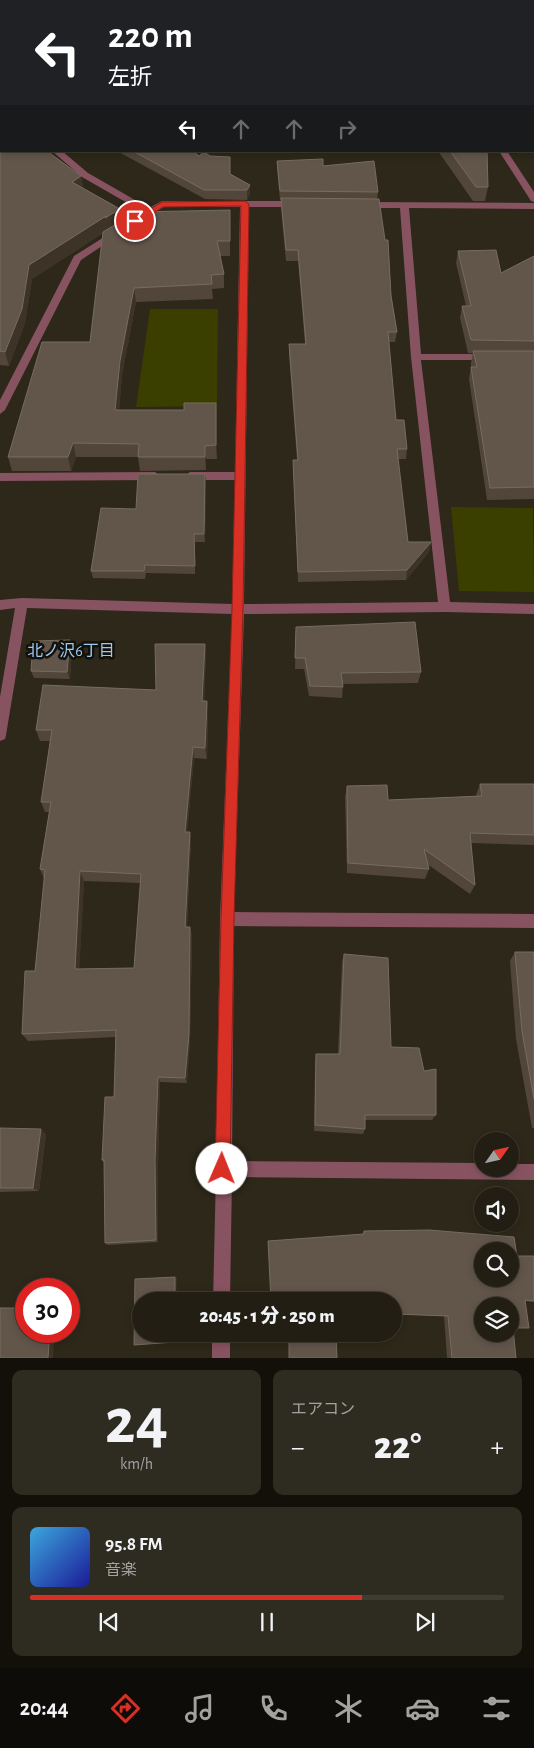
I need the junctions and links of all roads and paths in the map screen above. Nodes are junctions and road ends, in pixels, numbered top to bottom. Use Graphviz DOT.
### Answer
graph roads {
  1 [pos="57,152"];
  2 [pos="504,152"];
  3 [pos="534,199"];
  4 [pos="245,204"];
  5 [pos="305,204"];
  6 [pos="355,205"];
  7 [pos="404,206"];
  8 [pos="534,206"];
  9 [pos="149,212"];
  10 [pos="416,356"];
  11 [pos="505,357"];
  12 [pos="0,410"];
  13 [pos="164,476"];
  14 [pos="183,476"];
  15 [pos="240,476"];
  16 [pos="0,477"];
  17 [pos="22,603"];
  18 [pos="0,604"];
  19 [pos="445,607"];
  20 [pos="238,608"];
  21 [pos="534,609"];
  22 [pos="0,735"];
  23 [pos="227,919"];
  24 [pos="534,921"];
  25 [pos="222,1169"];
  26 [pos="534,1172"];
  27 [pos="222,1292"];
  28 [pos="221,1342"];
  29 [pos="221,1358"];
  1 -- 9 [label="street"];
  2 -- 3 [label="street"];
  4 -- 5 [label="street"];
  4 -- 9 [label="street"];
  4 -- 15 [label="street"];
  6 -- 7 [label="street"];
  7 -- 8 [label="street"];
  7 -- 10 [label="street"];
  9 -- 12 [label="street"];
  10 -- 11 [label="street"];
  10 -- 19 [label="street"];
  13 -- 16 [label="street"];
  14 -- 15 [label="street"];
  15 -- 20 [label="street"];
  17 -- 18 [label="street"];
  17 -- 20 [label="street"];
  17 -- 22 [label="street"];
  19 -- 20 [label="street"];
  19 -- 21 [label="street"];
  20 -- 23 [label="street"];
  23 -- 24 [label="street"];
  23 -- 25 [label="street"];
  25 -- 26 [label="street"];
  25 -- 27 [label="street"];
  28 -- 29 [label="street"];
}
